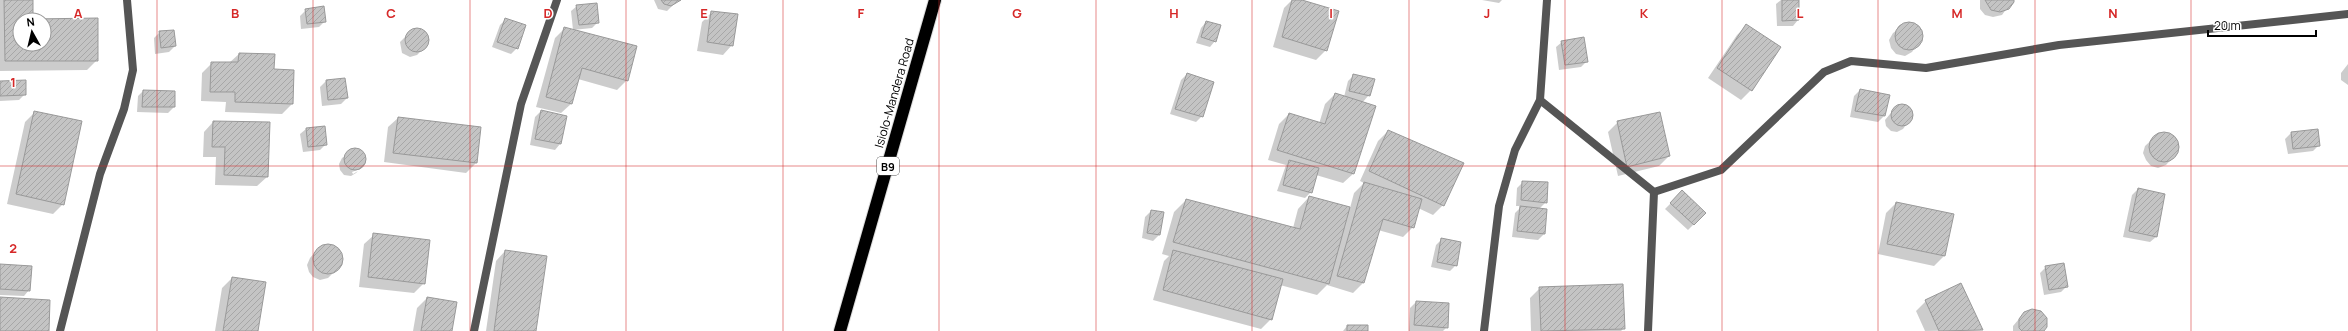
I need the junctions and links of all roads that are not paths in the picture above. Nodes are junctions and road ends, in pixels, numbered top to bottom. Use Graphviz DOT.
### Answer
graph roads {
  1 [pos="127,0"];
  2 [pos="557,0"];
  3 [pos="935,0"];
  4 [pos="1547,0"];
  5 [pos="2348,14"];
  6 [pos="1540,100"];
  7 [pos="1654,192"];
  8 [pos="60,331"];
  9 [pos="474,331"];
  10 [pos="840,331"];
  11 [pos="1484,331"];
  12 [pos="1648,331"];
  1 -- 8 [label="street"];
  2 -- 9 [label="street"];
  3 -- 10 [label="highway, Isiolo-Mandera Road / B9"];
  4 -- 6 [label="street"];
  5 -- 7 [label="street"];
  6 -- 7 [label="street"];
  6 -- 11 [label="street"];
  7 -- 12 [label="street"];
}
